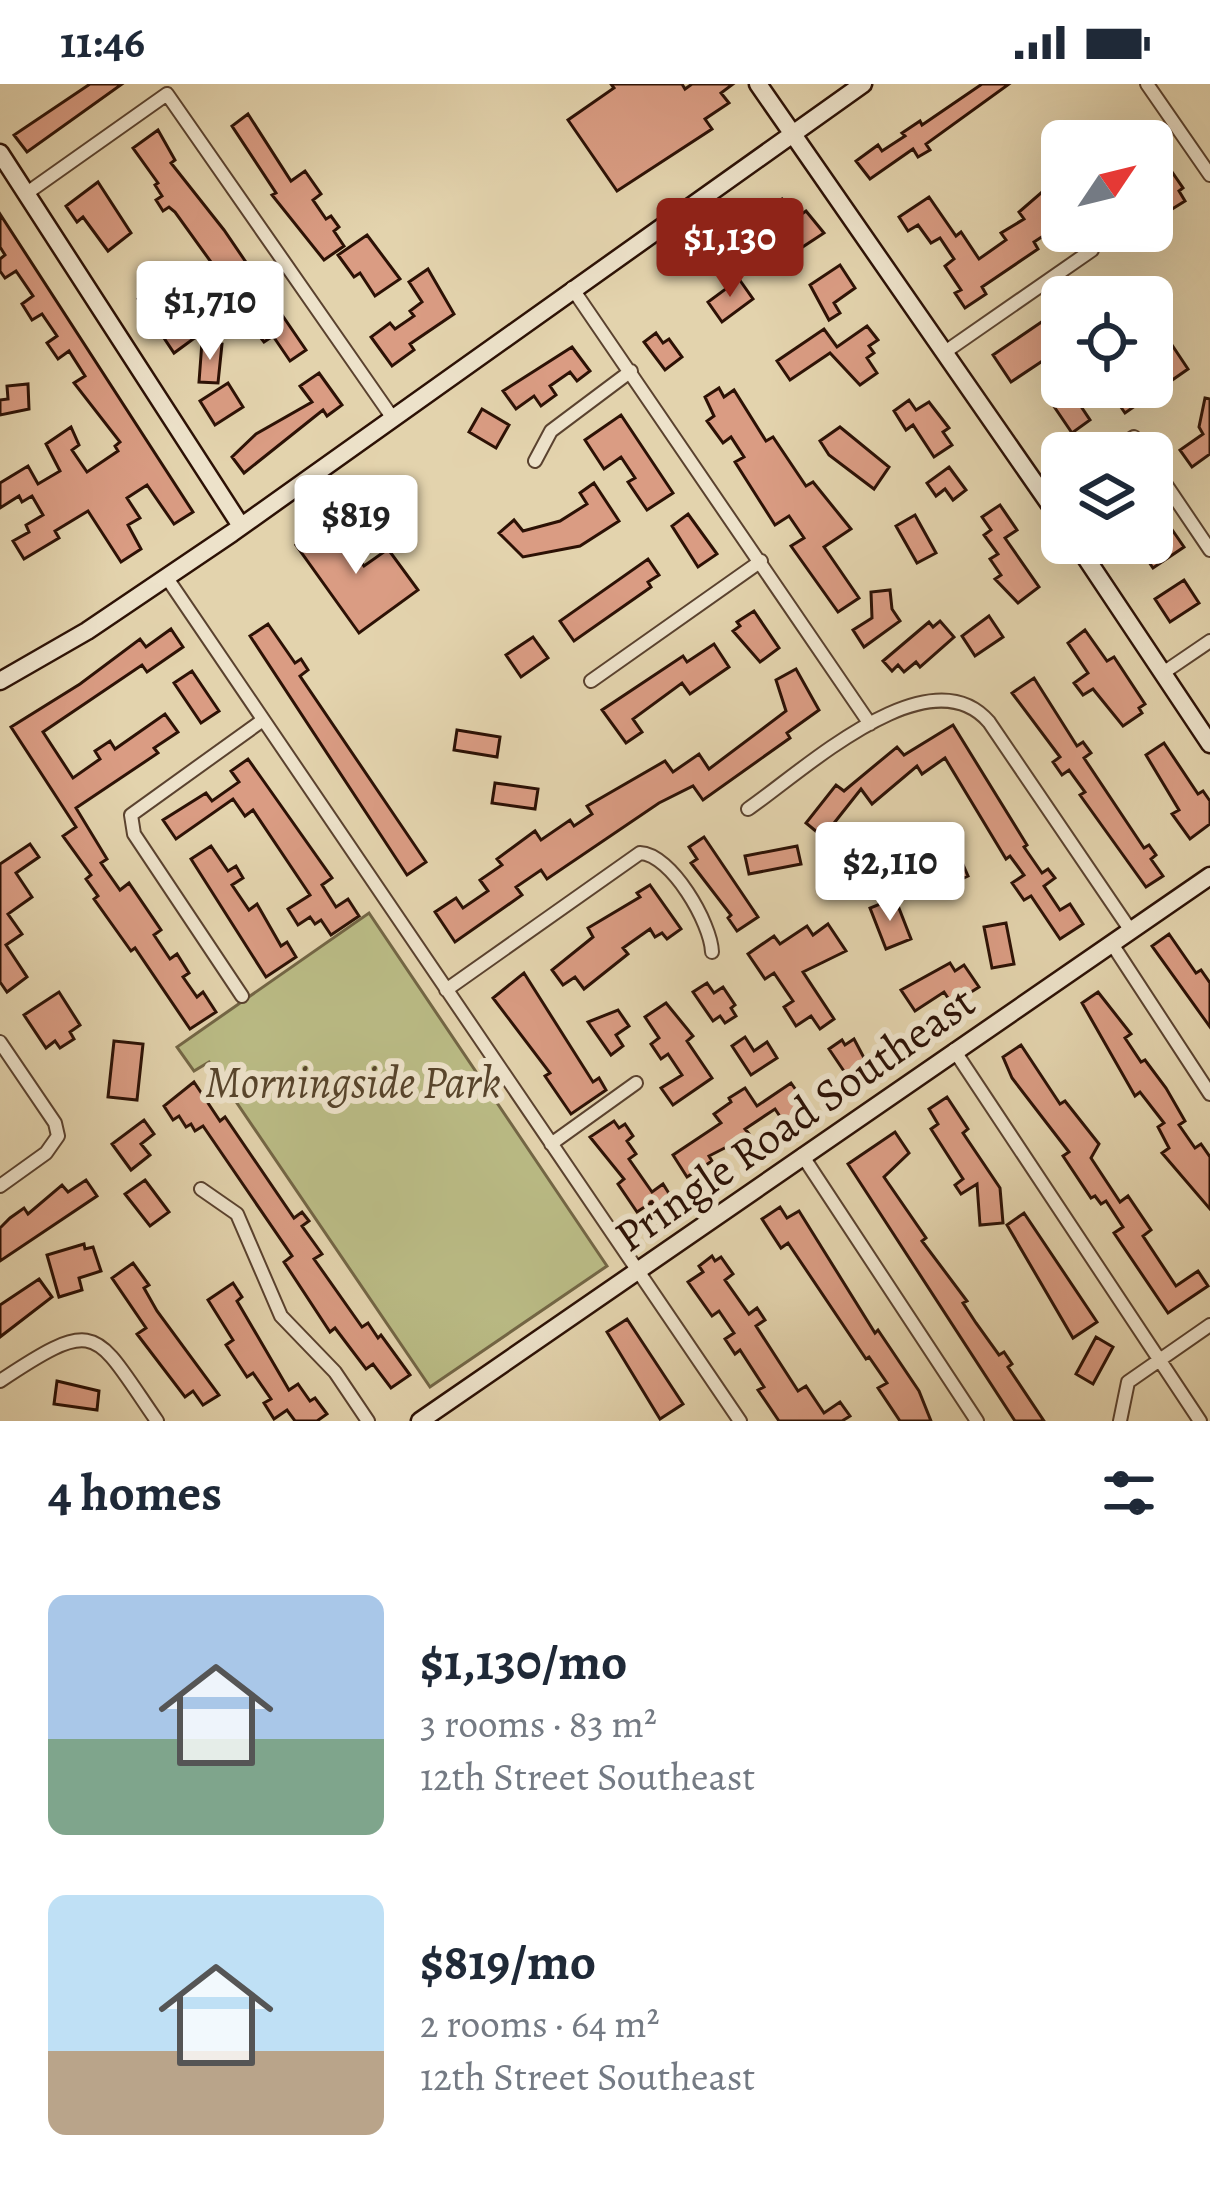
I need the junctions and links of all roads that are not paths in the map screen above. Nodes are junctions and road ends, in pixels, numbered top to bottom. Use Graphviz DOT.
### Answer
graph roads {
  1 [pos="758,84"];
  2 [pos="863,84"];
  3 [pos="1148,84"];
  4 [pos="792,134"];
  5 [pos="0,153"];
  6 [pos="1210,175"];
  7 [pos="27,193"];
  8 [pos="1090,252"];
  9 [pos="572,288"];
  10 [pos="945,352"];
  11 [pos="631,371"];
  12 [pos="392,417"];
  13 [pos="535,461"];
  14 [pos="1041,490"];
  15 [pos="1173,495"];
  16 [pos="241,526"];
  17 [pos="1210,550"];
  18 [pos="760,561"];
  19 [pos="1090,564"];
  20 [pos="167,578"];
  21 [pos="1210,641"];
  22 [pos="1163,673"];
  23 [pos="590,680"];
  24 [pos="0,681"];
  25 [pos="263,720"];
  26 [pos="871,724"];
  27 [pos="1210,744"];
  28 [pos="748,809"];
  29 [pos="1210,876"];
  30 [pos="1131,931"];
  31 [pos="1112,944"];
  32 [pos="712,952"];
  33 [pos="446,990"];
  34 [pos="242,996"];
  35 [pos="0,1042"];
  36 [pos="954,1050"];
  37 [pos="636,1083"];
  38 [pos="1210,1094"];
  39 [pos="551,1144"];
  40 [pos="802,1155"];
  41 [pos="0,1186"];
  42 [pos="201,1189"];
  43 [pos="637,1270"];
  44 [pos="1210,1325"];
  45 [pos="1158,1358"];
  46 [pos="0,1381"];
  47 [pos="157,1421"];
  48 [pos="368,1421"];
  49 [pos="420,1421"];
  50 [pos="740,1421"];
  51 [pos="976,1421"];
  52 [pos="1120,1421"];
  53 [pos="1200,1421"];
  1 -- 4 [label="main road"];
  2 -- 4 [label="main road"];
  3 -- 6 [label="street"];
  4 -- 9 [label="main road"];
  4 -- 10 [label="main road"];
  5 -- 7 [label="main road"];
  7 -- 12 [label="street"];
  7 -- 16 [label="main road"];
  8 -- 10 [label="street"];
  9 -- 11 [label="street"];
  9 -- 12 [label="main road"];
  10 -- 14 [label="main road"];
  11 -- 13 [label="street"];
  11 -- 18 [label="street"];
  12 -- 16 [label="main road"];
  15 -- 17 [label="street"];
  16 -- 20 [label="main road"];
  18 -- 23 [label="street"];
  18 -- 26 [label="street"];
  19 -- 22 [label="main road"];
  20 -- 24 [label="main road"];
  20 -- 25 [label="street"];
  21 -- 22 [label="street"];
  22 -- 27 [label="main road"];
  25 -- 33 [label="street"];
  25 -- 34 [label="street"];
  26 -- 28 [label="street"];
  26 -- 30 [label="street"];
  29 -- 30 [label="main road, Pringle Road Southeast"];
  30 -- 31 [label="main road, Pringle Road Southeast"];
  31 -- 36 [label="main road, Pringle Road Southeast"];
  31 -- 38 [label="street"];
  32 -- 33 [label="street"];
  33 -- 39 [label="street"];
  35 -- 41 [label="street"];
  36 -- 40 [label="main road, Pringle Road Southeast"];
  36 -- 45 [label="street"];
  37 -- 39 [label="street"];
  39 -- 43 [label="street"];
  40 -- 43 [label="main road, Pringle Road Southeast"];
  40 -- 51 [label="street"];
  42 -- 48 [label="street"];
  43 -- 49 [label="main road, Pringle Road Southeast"];
  43 -- 50 [label="street"];
  44 -- 45 [label="street"];
  45 -- 52 [label="street"];
  45 -- 53 [label="street"];
  46 -- 47 [label="street"];
}
